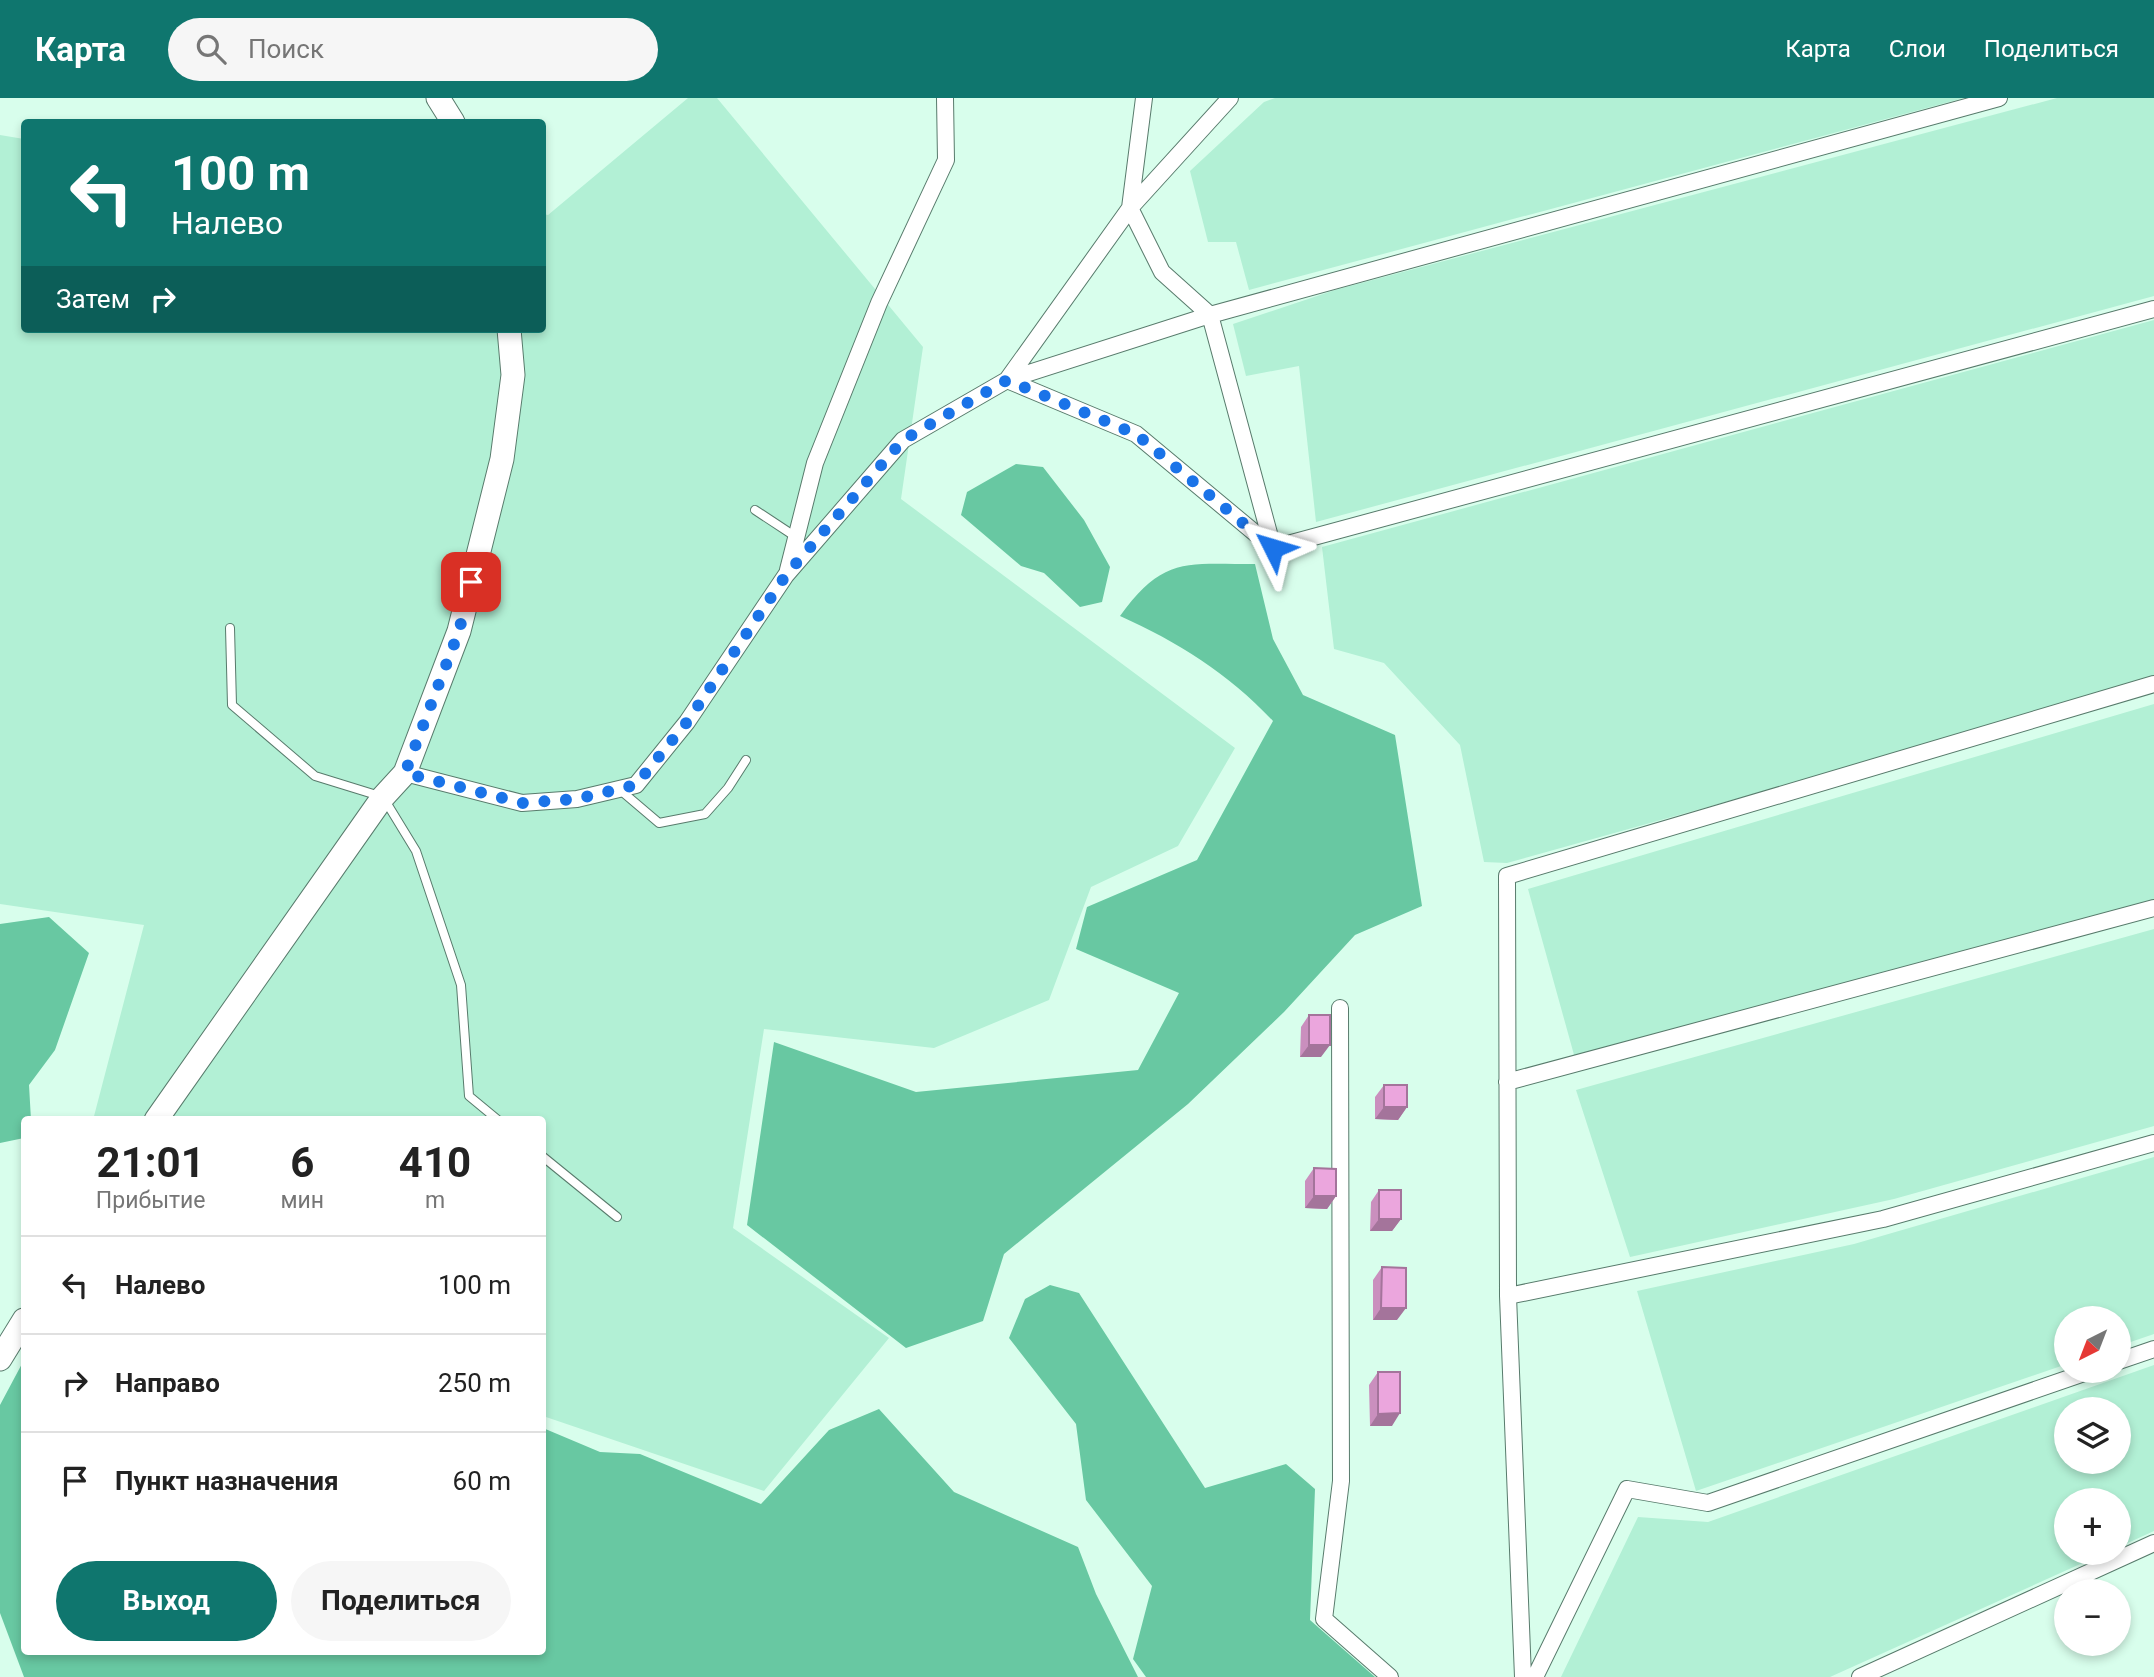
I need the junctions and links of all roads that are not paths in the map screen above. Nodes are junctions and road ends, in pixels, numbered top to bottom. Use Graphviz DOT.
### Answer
graph roads {
  1 [pos="438,98"];
  2 [pos="945,98"];
  3 [pos="1144,98"];
  4 [pos="1230,98"];
  5 [pos="2000,98"];
  6 [pos="451,119"];
  7 [pos="1130,208"];
  8 [pos="2154,309"];
  9 [pos="1210,315"];
  10 [pos="509,333"];
  11 [pos="1007,380"];
  12 [pos="755,510"];
  13 [pos="796,537"];
  14 [pos="1273,548"];
  15 [pos="786,575"];
  16 [pos="230,628"];
  17 [pos="2154,684"];
  18 [pos="746,760"];
  19 [pos="405,773"];
  20 [pos="619,789"];
  21 [pos="383,797"];
  22 [pos="2154,908"];
  23 [pos="1340,1008"];
  24 [pos="1507,1082"];
  25 [pos="159,1116"];
  26 [pos="493,1116"];
  27 [pos="2154,1143"];
  28 [pos="546,1159"];
  29 [pos="617,1217"];
  30 [pos="1508,1296"];
  31 [pos="21,1325"];
  32 [pos="2154,1349"];
  33 [pos="2132,1357"];
  34 [pos="0,1359"];
  35 [pos="2055,1383"];
  36 [pos="2154,1543"];
  37 [pos="1390,1677"];
  38 [pos="1523,1677"];
  39 [pos="1535,1677"];
  40 [pos="1860,1677"];
  1 -- 6 [label="street"];
  2 -- 13 [label="street"];
  3 -- 7 [label="street"];
  4 -- 7 [label="street"];
  5 -- 9 [label="street"];
  7 -- 9 [label="street"];
  7 -- 11 [label="street"];
  8 -- 14 [label="street"];
  9 -- 11 [label="street"];
  9 -- 14 [label="street"];
  10 -- 19 [label="street"];
  11 -- 14 [label="street"];
  11 -- 15 [label="street"];
  12 -- 13 [label="lane"];
  13 -- 15 [label="street"];
  15 -- 20 [label="street"];
  16 -- 21 [label="lane"];
  17 -- 24 [label="street"];
  18 -- 20 [label="lane"];
  19 -- 20 [label="street"];
  19 -- 21 [label="street"];
  21 -- 25 [label="street"];
  21 -- 26 [label="lane"];
  22 -- 24 [label="street"];
  23 -- 37 [label="street"];
  24 -- 30 [label="street"];
  27 -- 30 [label="street"];
  28 -- 29 [label="lane"];
  30 -- 38 [label="street"];
  31 -- 34 [label="street"];
  32 -- 33 [label="street"];
  35 -- 39 [label="street"];
  36 -- 40 [label="street"];
}
